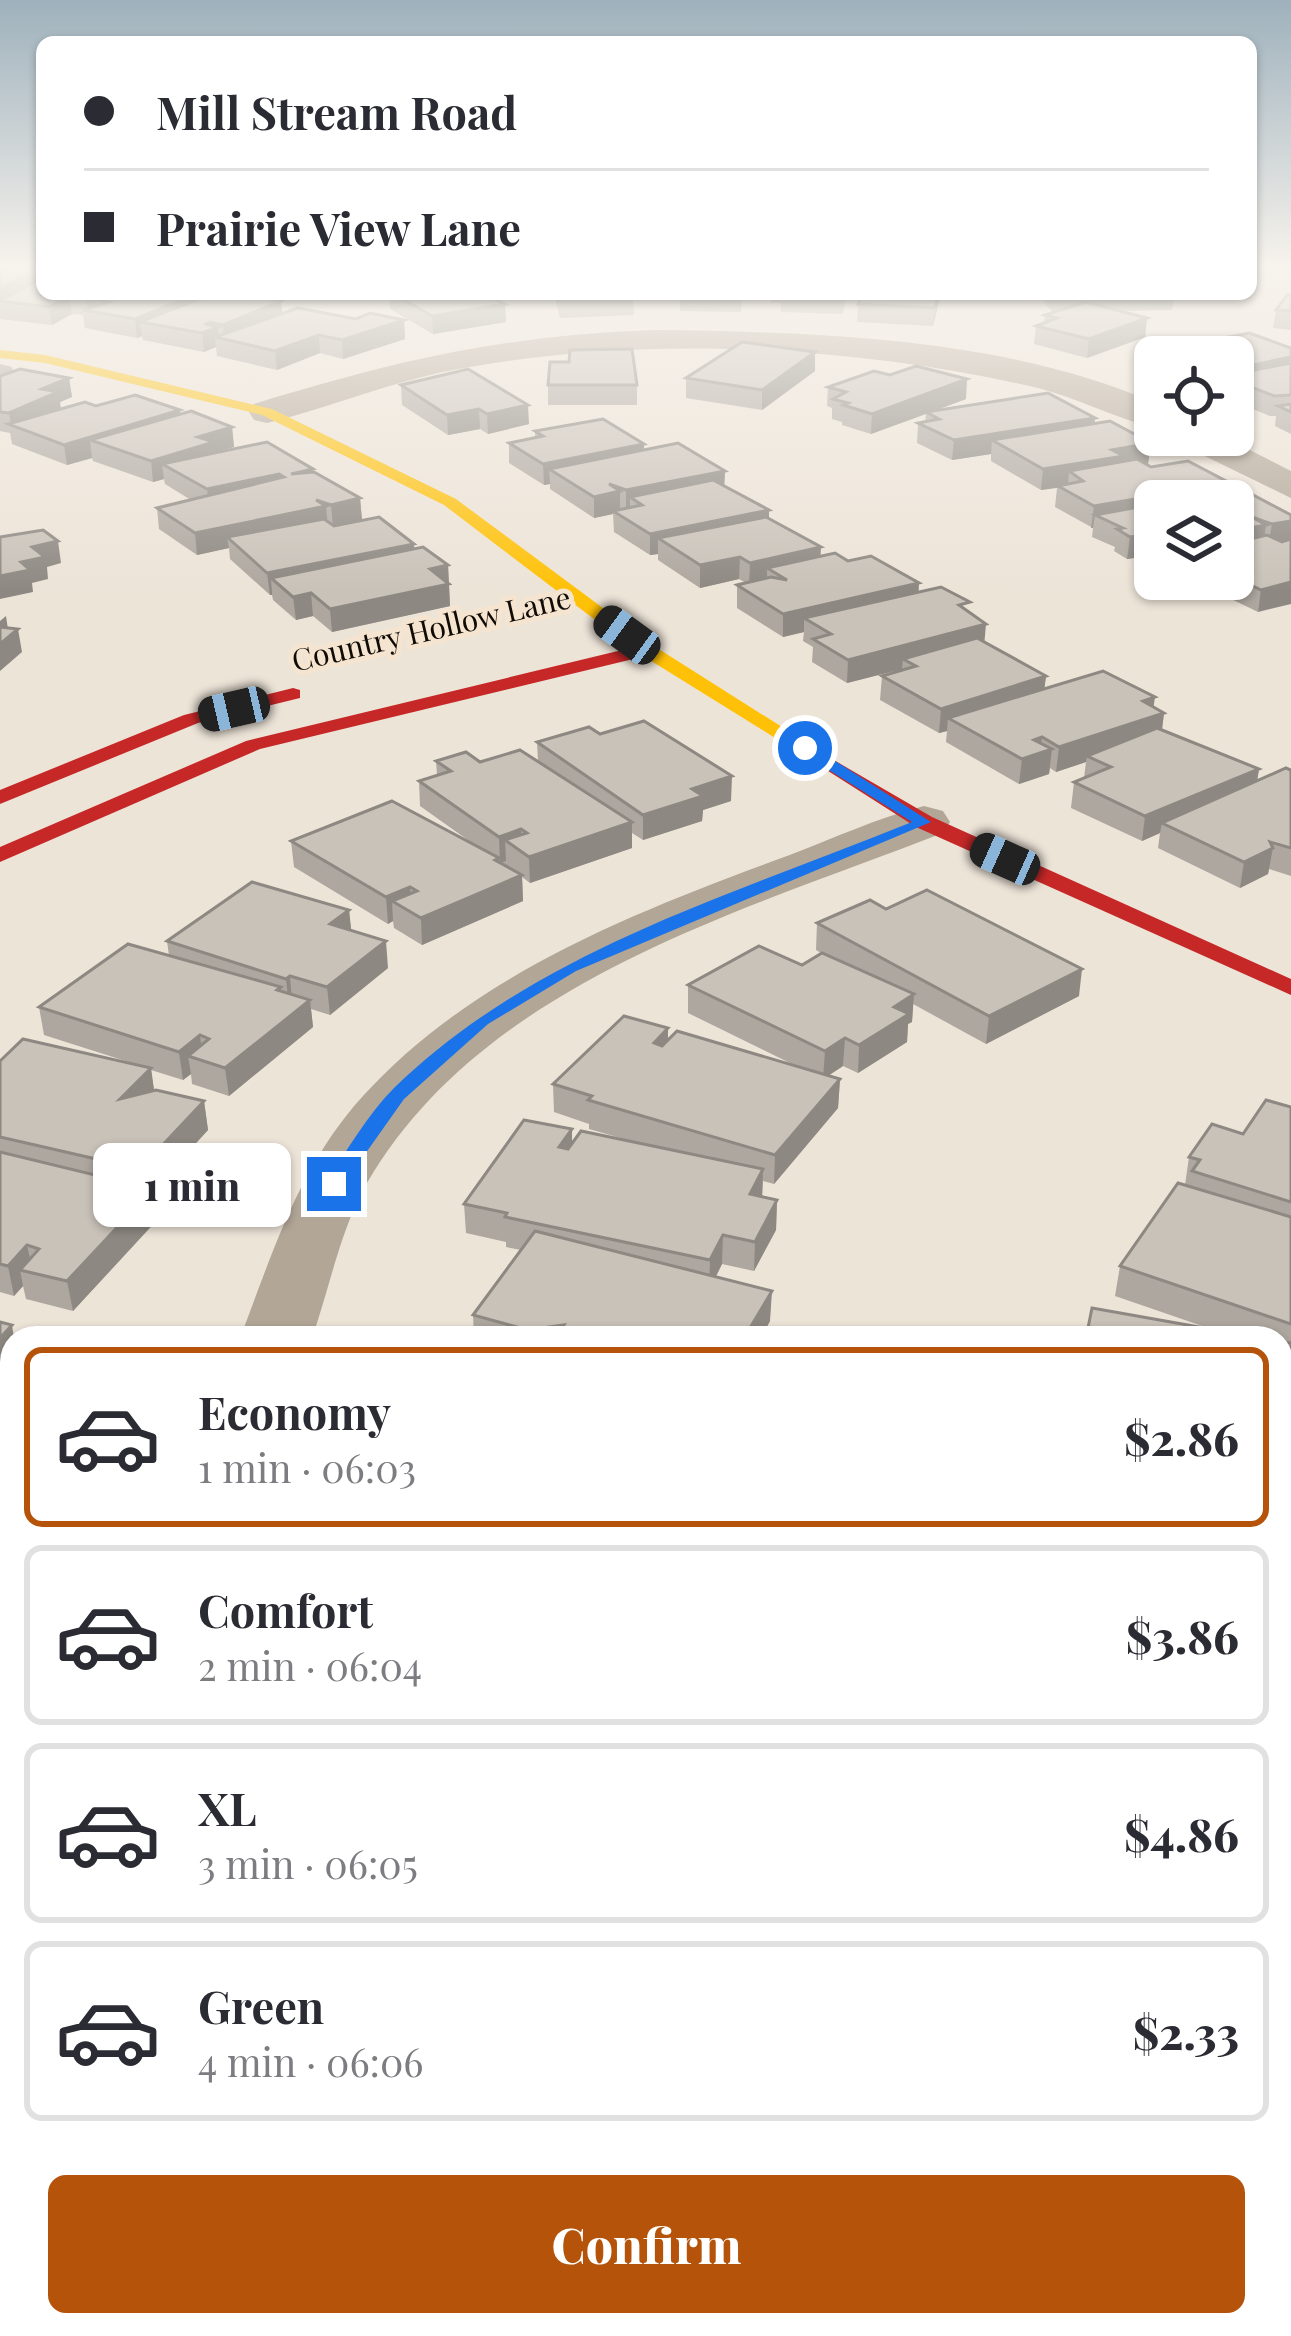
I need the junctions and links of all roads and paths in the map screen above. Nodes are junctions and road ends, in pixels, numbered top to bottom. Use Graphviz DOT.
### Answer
graph roads {
  1 [pos="104,373"];
  2 [pos="396,373"];
  3 [pos="1015,373"];
  4 [pos="1134,410"];
  5 [pos="267,412"];
  6 [pos="1232,456"];
  7 [pos="1291,486"];
  8 [pos="606,620"];
  9 [pos="571,629"];
  10 [pos="647,650"];
  11 [pos="328,686"];
  12 [pos="0,798"];
  13 [pos="924,822"];
  14 [pos="0,855"];
  15 [pos="1291,988"];
  16 [pos="281,1326"];
  1 -- 5 [label="street"];
  2 -- 5 [label="street"];
  3 -- 4 [label="street"];
  5 -- 8 [label="street"];
  6 -- 7 [label="street"];
  8 -- 9 [label="street, Country Hollow Lane"];
  8 -- 10 [label="street"];
  10 -- 13 [label="street"];
  10 -- 14 [label="street, Country Hollow Lane"];
  11 -- 12 [label="street, Country Hollow Lane"];
  13 -- 15 [label="street"];
  13 -- 16 [label="street"];
}
